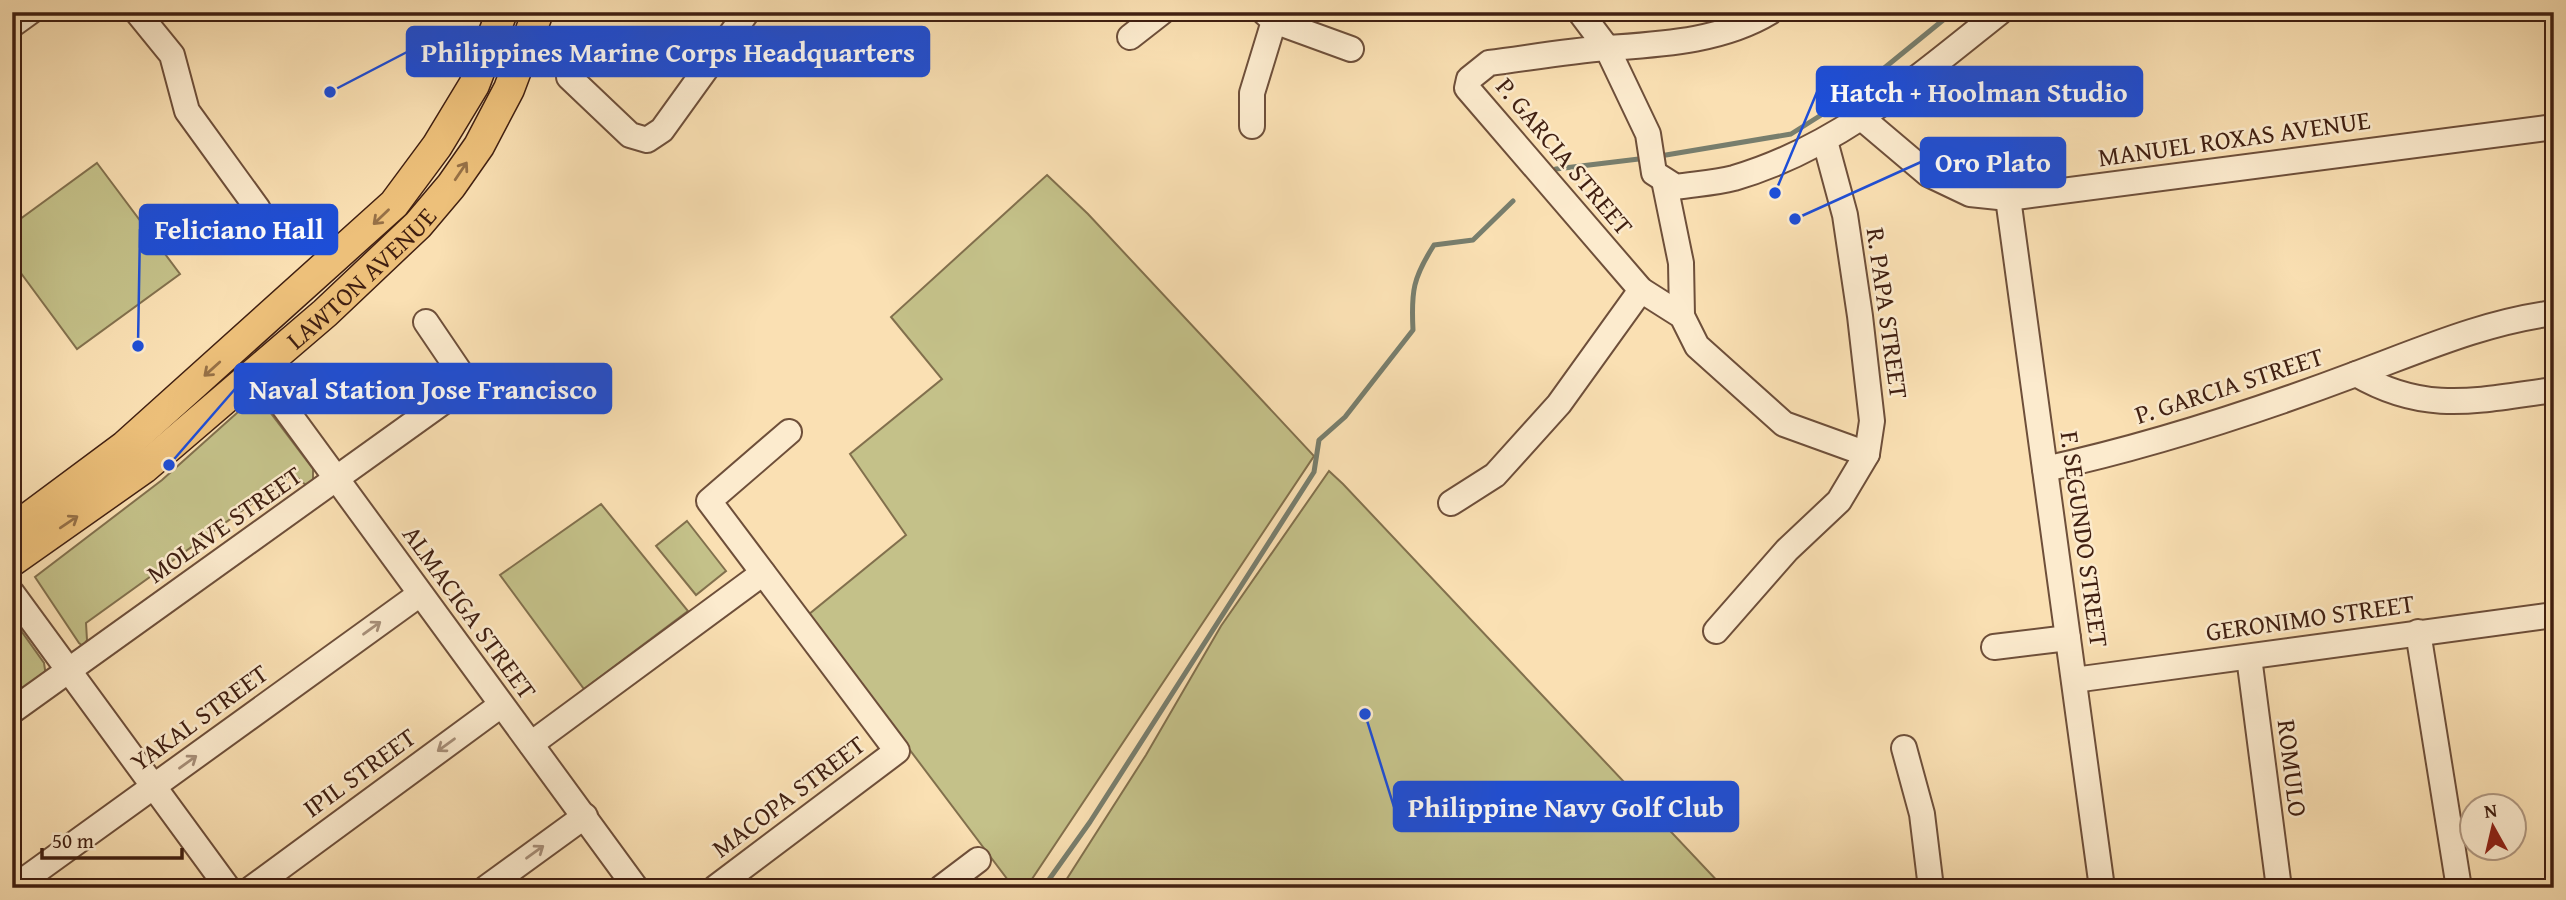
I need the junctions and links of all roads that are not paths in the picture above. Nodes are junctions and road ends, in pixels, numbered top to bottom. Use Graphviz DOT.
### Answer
graph roads {
  1 [pos="30,12"];
  2 [pos="137,12"];
  3 [pos="502,12"];
  4 [pos="538,12"];
  5 [pos="747,12"];
  6 [pos="1162,12"];
  7 [pos="1580,12"];
  8 [pos="1770,12"];
  9 [pos="2000,12"];
  10 [pos="1269,17"];
  11 [pos="12,25"];
  12 [pos="1130,37"];
  13 [pos="1607,48"];
  14 [pos="1350,49"];
  15 [pos="569,78"];
  16 [pos="1863,119"];
  17 [pos="1252,126"];
  18 [pos="2554,127"];
  19 [pos="1825,141"];
  20 [pos="1659,177"];
  21 [pos="2008,198"];
  22 [pos="258,209"];
  23 [pos="1641,290"];
  24 [pos="2554,313"];
  25 [pos="1682,316"];
  26 [pos="426,321"];
  27 [pos="257,370"];
  28 [pos="2356,374"];
  29 [pos="2554,390"];
  30 [pos="789,432"];
  31 [pos="1867,454"];
  32 [pos="2045,469"];
  33 [pos="337,480"];
  34 [pos="1451,503"];
  35 [pos="12,530"];
  36 [pos="12,561"];
  37 [pos="763,573"];
  38 [pos="12,593"];
  39 [pos="420,594"];
  40 [pos="2554,615"];
  41 [pos="1716,631"];
  42 [pos="2418,632"];
  43 [pos="2068,638"];
  44 [pos="1994,647"];
  45 [pos="2249,656"];
  46 [pos="68,671"];
  47 [pos="2074,680"];
  48 [pos="501,705"];
  49 [pos="12,711"];
  50 [pos="531,744"];
  51 [pos="1904,748"];
  52 [pos="154,787"];
  53 [pos="584,816"];
  54 [pos="978,860"];
  55 [pos="13,888"];
  56 [pos="228,888"];
  57 [pos="252,888"];
  58 [pos="486,888"];
  59 [pos="636,888"];
  60 [pos="715,888"];
  61 [pos="941,888"];
  62 [pos="1931,888"];
  63 [pos="2102,888"];
  64 [pos="2279,888"];
  65 [pos="2459,888"];
  1 -- 11 [label="street"];
  2 -- 22 [label="street"];
  3 -- 35 [label="main road, LAWTON AVENUE, one-way"];
  27 -- 4 [label="main road, LAWTON AVENUE, one-way"];
  5 -- 15 [label="street"];
  6 -- 12 [label="street"];
  7 -- 13 [label="street"];
  8 -- 13 [label="street, P. GARCIA STREET"];
  9 -- 16 [label="street"];
  10 -- 14 [label="street"];
  10 -- 17 [label="street"];
  13 -- 20 [label="street"];
  13 -- 23 [label="street, P. GARCIA STREET"];
  16 -- 19 [label="street"];
  16 -- 21 [label="street, MANUEL ROXAS AVENUE"];
  18 -- 21 [label="street, MANUEL ROXAS AVENUE"];
  19 -- 20 [label="street"];
  19 -- 31 [label="street, R. PAPA STREET"];
  20 -- 25 [label="street"];
  21 -- 32 [label="street, F. SEGUNDO STREET"];
  23 -- 25 [label="street, P. GARCIA STREET"];
  23 -- 34 [label="street"];
  24 -- 28 [label="street"];
  25 -- 31 [label="street"];
  26 -- 33 [label="street, MOLAVE STREET"];
  27 -- 33 [label="street, ALMACIGA STREET"];
  36 -- 27 [label="main road, LAWTON AVENUE, one-way"];
  28 -- 29 [label="street, P. GARCIA STREET"];
  28 -- 32 [label="street, P. GARCIA STREET"];
  30 -- 37 [label="street"];
  31 -- 41 [label="street"];
  32 -- 43 [label="street, F. SEGUNDO STREET"];
  33 -- 39 [label="street, ALMACIGA STREET"];
  33 -- 46 [label="street, MOLAVE STREET"];
  37 -- 50 [label="street"];
  37 -- 60 [label="street, MACOPA STREET"];
  38 -- 46 [label="street"];
  39 -- 48 [label="street, ALMACIGA STREET"];
  52 -- 39 [label="street, YAKAL STREET, one-way"];
  40 -- 42 [label="street, GERONIMO STREET"];
  42 -- 45 [label="street, GERONIMO STREET"];
  42 -- 65 [label="street"];
  43 -- 44 [label="street"];
  43 -- 47 [label="street, F. SEGUNDO STREET"];
  45 -- 47 [label="street, GERONIMO STREET"];
  45 -- 64 [label="street, ROMULO"];
  46 -- 49 [label="street, MOLAVE STREET"];
  46 -- 52 [label="street"];
  47 -- 63 [label="street, F. SEGUNDO STREET"];
  48 -- 50 [label="street, ALMACIGA STREET"];
  48 -- 57 [label="street, IPIL STREET, one-way"];
  50 -- 53 [label="street, ALMACIGA STREET"];
  51 -- 62 [label="street"];
  52 -- 55 [label="street, YAKAL STREET"];
  52 -- 56 [label="street"];
  58 -- 53 [label="street, one-way"];
  53 -- 59 [label="street, ALMACIGA STREET"];
  54 -- 61 [label="street"];
}
